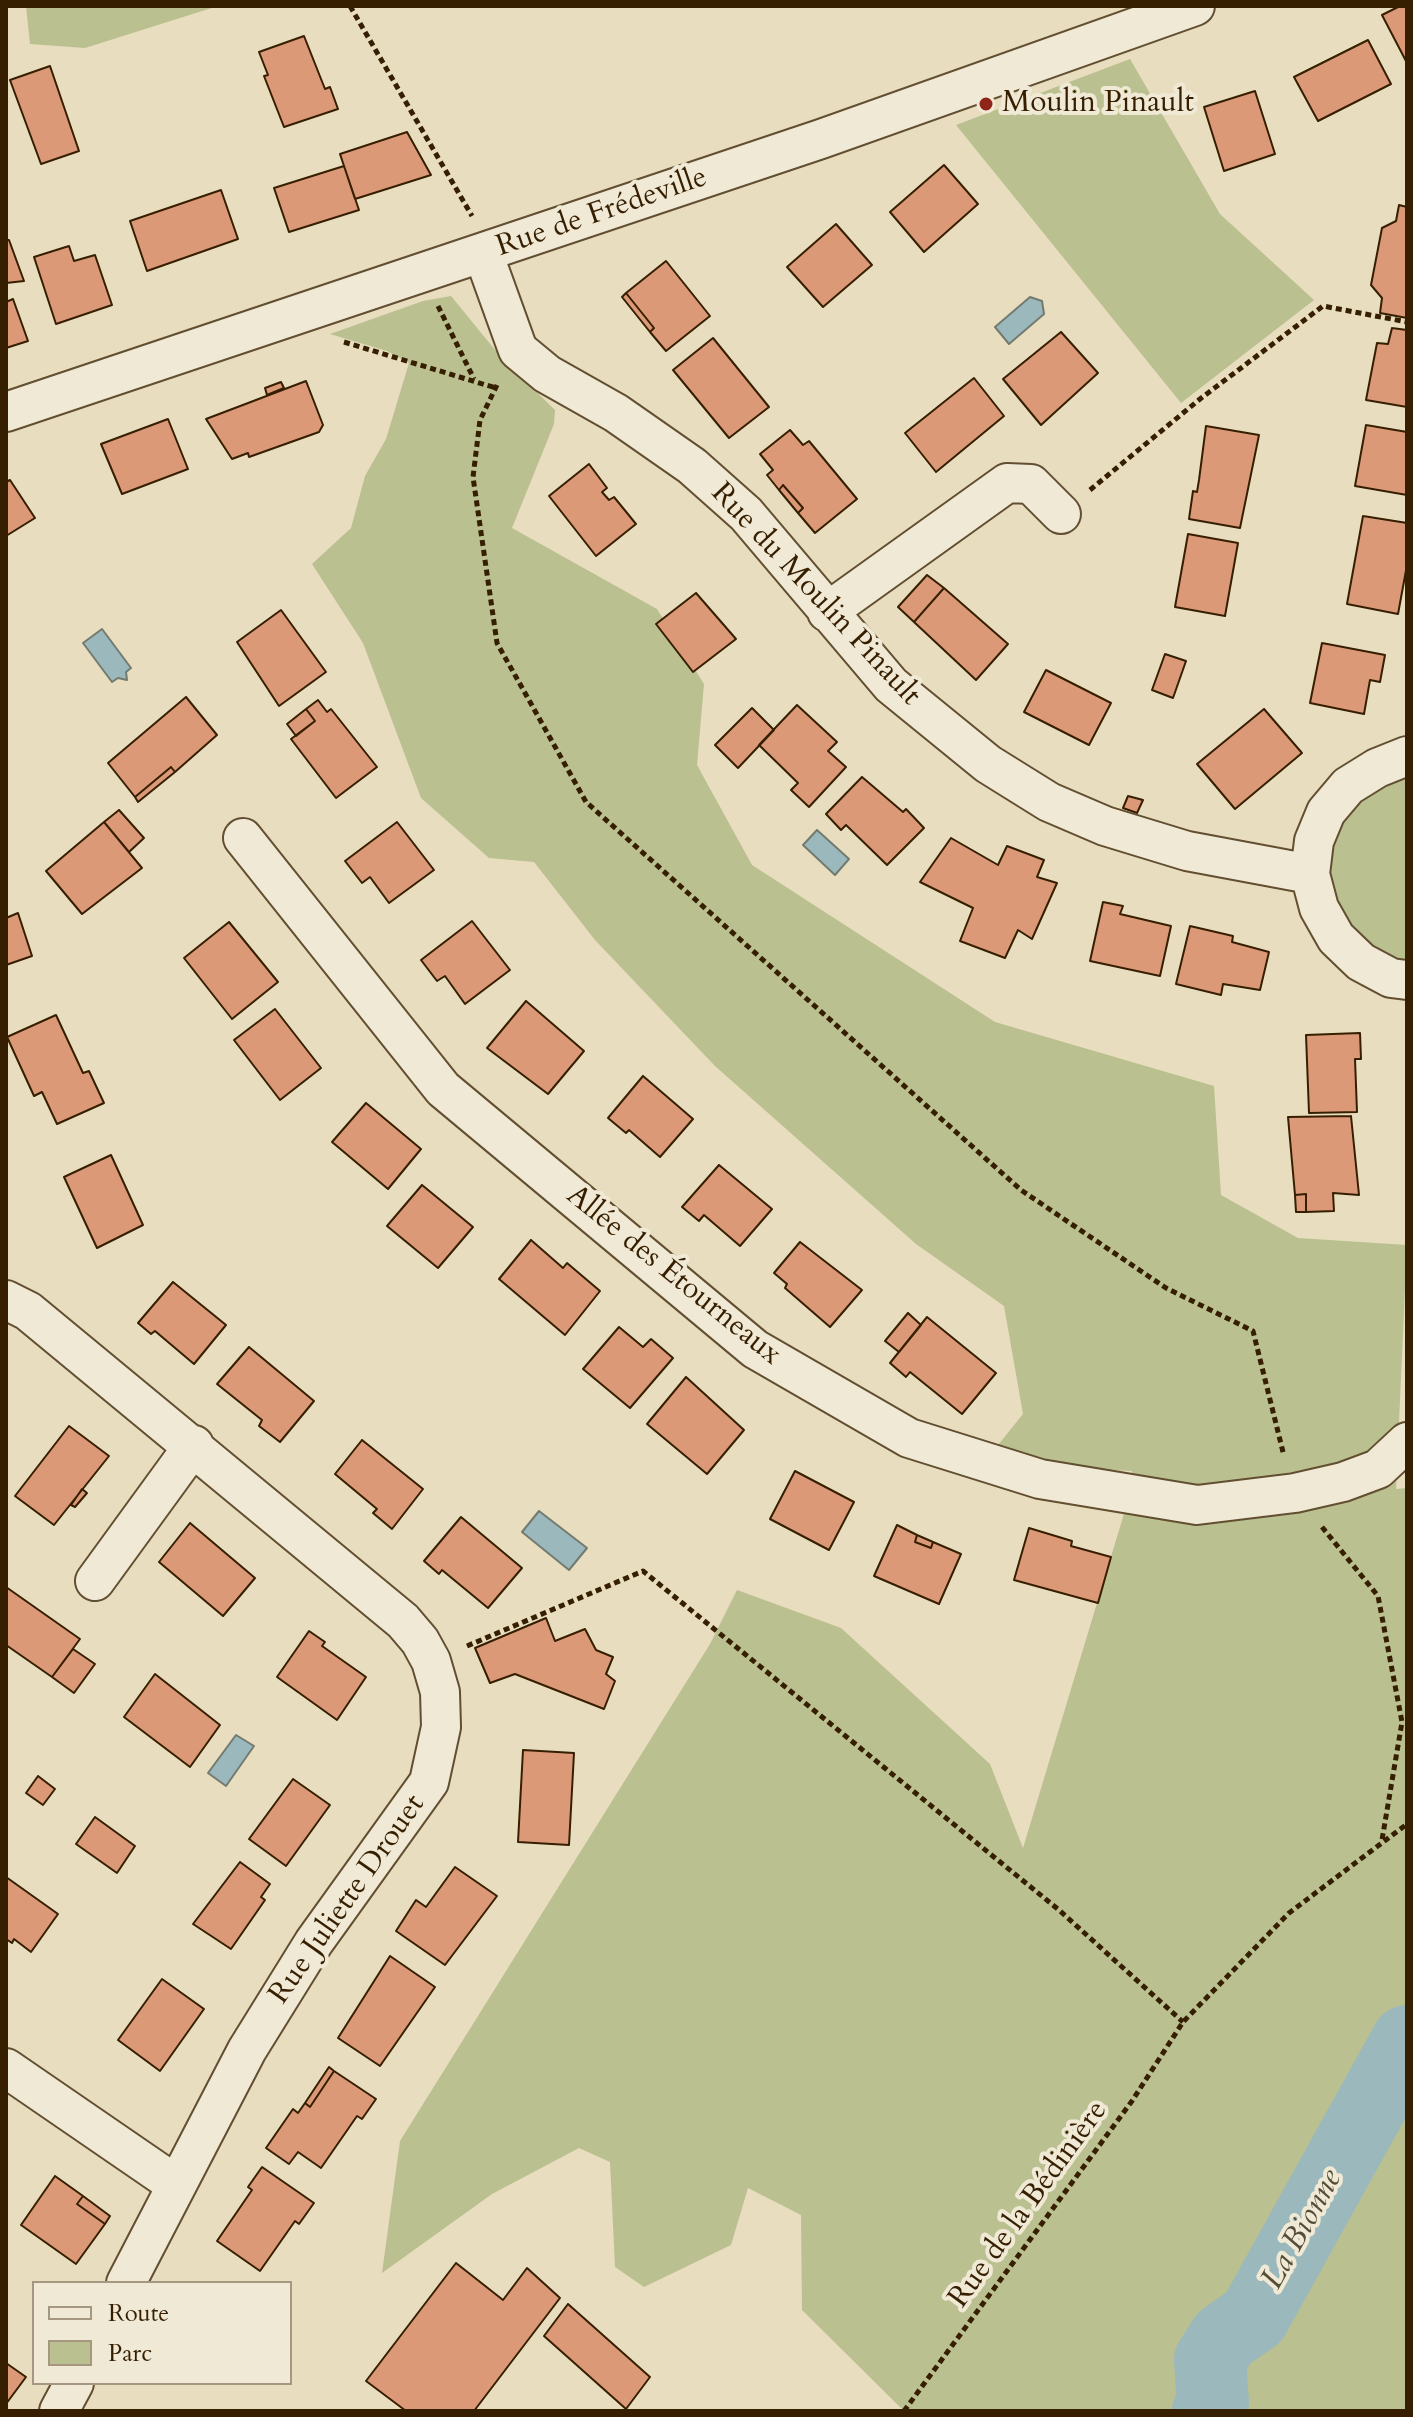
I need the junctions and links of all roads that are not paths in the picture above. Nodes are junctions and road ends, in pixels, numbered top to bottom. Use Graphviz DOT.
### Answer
graph roads {
  1 [pos="1195,6"];
  2 [pos="483,253"];
  3 [pos="6,412"];
  4 [pos="1061,514"];
  5 [pos="827,612"];
  6 [pos="1407,756"];
  7 [pos="243,838"];
  8 [pos="1310,874"];
  9 [pos="1407,980"];
  10 [pos="6,1300"];
  11 [pos="1407,1442"];
  12 [pos="194,1445"];
  13 [pos="95,1581"];
  14 [pos="6,2068"];
  15 [pos="175,2184"];
  16 [pos="127,2281"];
  17 [pos="73,2385"];
  18 [pos="59,2411"];
  1 -- 2 [label="street, Rue de Frédeville"];
  2 -- 3 [label="street, Rue de Frédeville"];
  2 -- 5 [label="street, Rue du Moulin Pinault"];
  4 -- 5 [label="street"];
  5 -- 8 [label="street, Rue du Moulin Pinault"];
  6 -- 8 [label="street"];
  7 -- 11 [label="street, Allée des Étourneaux"];
  8 -- 9 [label="street"];
  10 -- 12 [label="street, Rue Juliette Drouet"];
  12 -- 13 [label="street"];
  12 -- 15 [label="street, Rue Juliette Drouet"];
  14 -- 15 [label="street"];
  15 -- 16 [label="street, Rue Juliette Drouet"];
  17 -- 18 [label="street"];
}
